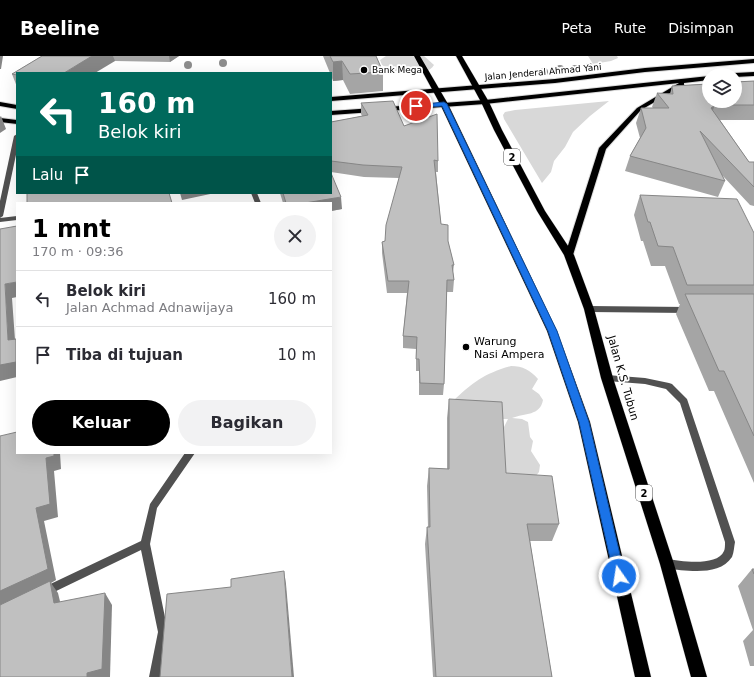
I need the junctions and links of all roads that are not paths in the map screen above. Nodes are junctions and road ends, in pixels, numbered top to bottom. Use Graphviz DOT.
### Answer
graph roads {
  1 [pos="417,56"];
  2 [pos="459,56"];
  3 [pos="754,61"];
  4 [pos="754,74"];
  5 [pos="742,75"];
  6 [pos="702,79"];
  7 [pos="689,80"];
  8 [pos="476,87"];
  9 [pos="435,90"];
  10 [pos="332,99"];
  11 [pos="485,102"];
  12 [pos="0,104"];
  13 [pos="444,104"];
  14 [pos="16,107"];
  15 [pos="332,113"];
  16 [pos="0,120"];
  17 [pos="16,122"];
  18 [pos="16,141"];
  19 [pos="0,216"];
  20 [pos="16,218"];
  21 [pos="0,220"];
  22 [pos="570,255"];
  23 [pos="589,309"];
  24 [pos="700,310"];
  25 [pos="607,378"];
  26 [pos="190,454"];
  27 [pos="145,544"];
  28 [pos="667,564"];
  29 [pos="34,597"];
  30 [pos="155,677"];
  31 [pos="644,677"];
  32 [pos="699,677"];
  1 -- 9 [label="highway"];
  2 -- 8 [label="highway, 2"];
  3 -- 8 [label="main road, Jalan Jenderal Ahmad Yani"];
  4 -- 5 [label="main road"];
  6 -- 7 [label="main road"];
  7 -- 11 [label="main road"];
  7 -- 22 [label="main road"];
  8 -- 9 [label="main road, Jalan Jenderal Ahmad Yani"];
  8 -- 11 [label="highway, 2"];
  9 -- 10 [label="main road, Jalan Jenderal Ahmad Yani"];
  9 -- 13 [label="highway"];
  11 -- 13 [label="main road"];
  11 -- 22 [label="highway, Jalan K.S. Tubun / 2"];
  12 -- 14 [label="main road"];
  13 -- 15 [label="main road"];
  13 -- 31 [label="highway"];
  16 -- 17 [label="main road"];
  18 -- 19 [label="street"];
  20 -- 21 [label="street"];
  22 -- 23 [label="highway, Jalan K.S. Tubun / 2"];
  23 -- 24 [label="street"];
  23 -- 25 [label="highway, Jalan K.S. Tubun / 2"];
  25 -- 28 [label="highway, Jalan K.S. Tubun / 2"];
  25 -- 28 [label="street"];
  26 -- 27 [label="street"];
  27 -- 29 [label="street"];
  27 -- 30 [label="street"];
  28 -- 32 [label="highway, Jalan K.S. Tubun / 2"];
}
